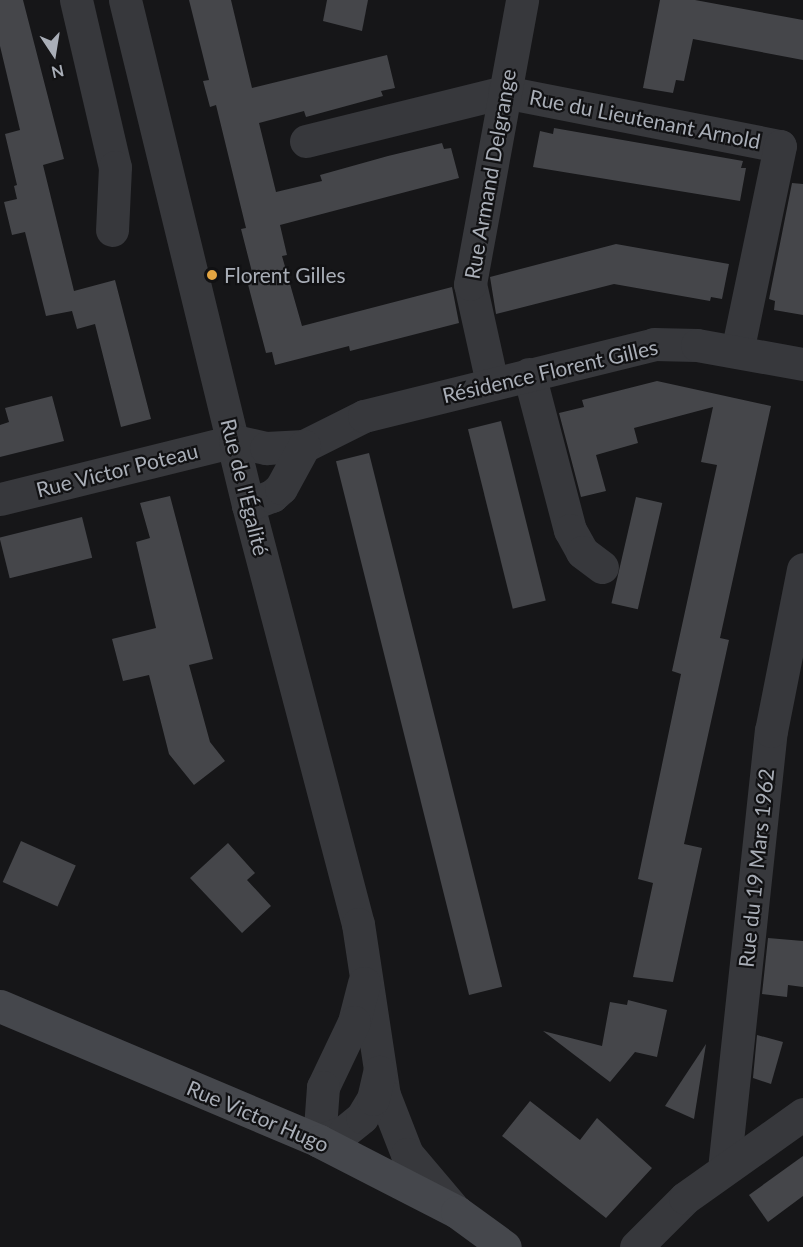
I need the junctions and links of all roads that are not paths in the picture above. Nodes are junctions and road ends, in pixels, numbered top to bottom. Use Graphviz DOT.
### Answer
graph roads {
  1 [pos="76,0"];
  2 [pos="125,0"];
  3 [pos="522,0"];
  4 [pos="504,92"];
  5 [pos="306,141"];
  6 [pos="112,230"];
  7 [pos="737,352"];
  8 [pos="803,364"];
  9 [pos="529,374"];
  10 [pos="492,383"];
  11 [pos="234,441"];
  12 [pos="304,446"];
  13 [pos="0,499"];
  14 [pos="249,505"];
  15 [pos="602,567"];
  16 [pos="803,569"];
  17 [pos="366,973"];
  18 [pos="0,1006"];
  19 [pos="379,1072"];
  20 [pos="803,1113"];
  21 [pos="319,1141"];
  22 [pos="724,1169"];
  23 [pos="457,1212"];
  24 [pos="506,1247"];
  25 [pos="636,1247"];
  1 -- 6 [label="street"];
  2 -- 11 [label="street, Rue de l'Égalité"];
  3 -- 4 [label="street, Rue Armand Delgrange"];
  4 -- 5 [label="street, Rue du Lieutenant Arnold"];
  4 -- 7 [label="street, Rue du Lieutenant Arnold"];
  4 -- 10 [label="street, Rue Armand Delgrange"];
  7 -- 8 [label="street, Résidence Florent Gilles"];
  7 -- 9 [label="street, Résidence Florent Gilles"];
  9 -- 10 [label="street, Résidence Florent Gilles"];
  9 -- 15 [label="street"];
  10 -- 12 [label="street, Résidence Florent Gilles"];
  11 -- 12 [label="street, Résidence Florent Gilles"];
  11 -- 13 [label="street, Rue Victor Poteau"];
  11 -- 14 [label="street, Rue de l'Égalité"];
  12 -- 14 [label="street"];
  14 -- 17 [label="street, Rue de l'Égalité"];
  16 -- 22 [label="street, Rue du 19 Mars 1962"];
  17 -- 19 [label="street, Rue de l'Égalité"];
  17 -- 21 [label="street, Rue de l'Égalité"];
  18 -- 21 [label="street, Rue Victor Hugo"];
  19 -- 21 [label="street, Rue de l'Égalité"];
  19 -- 23 [label="street, Rue de l'Égalité"];
  20 -- 22 [label="street"];
  21 -- 23 [label="street, Rue Victor Hugo"];
  22 -- 25 [label="street"];
  23 -- 24 [label="street, Rue Victor Hugo"];
}
